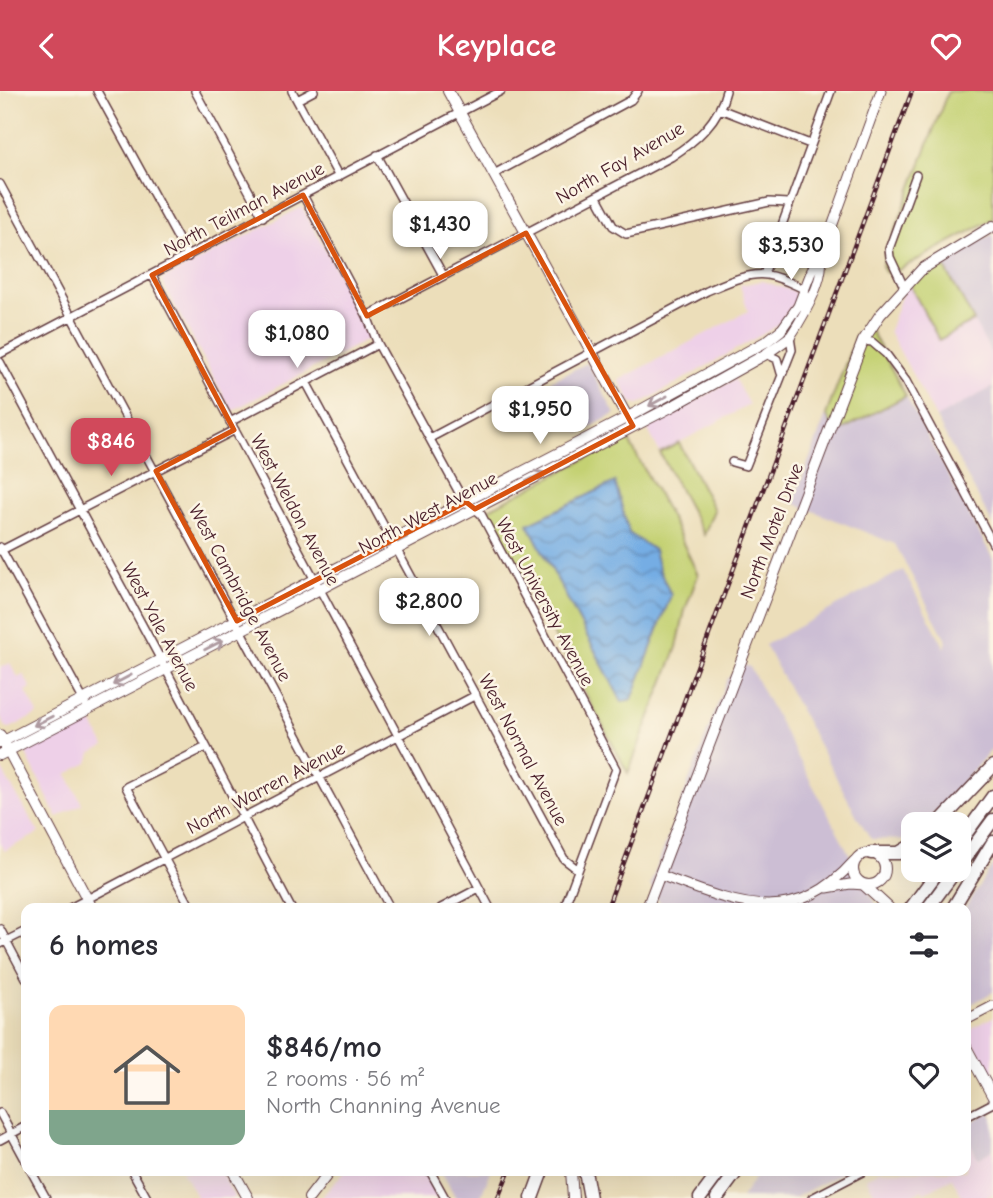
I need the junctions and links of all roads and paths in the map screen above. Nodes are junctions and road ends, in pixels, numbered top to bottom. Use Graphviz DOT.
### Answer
graph roads {
  1 [pos="97,91"];
  2 [pos="195,91"];
  3 [pos="292,91"];
  4 [pos="314,91"];
  5 [pos="448,91"];
  6 [pos="501,91"];
  7 [pos="638,91"];
  8 [pos="726,91"];
  9 [pos="831,91"];
  10 [pos="881,91"];
  11 [pos="297,100"];
  12 [pos="720,110"];
  13 [pos="460,113"];
  14 [pos="810,144"];
  15 [pos="377,155"];
  16 [pos="494,174"];
  17 [pos="916,175"];
  18 [pos="339,177"];
  19 [pos="0,184"];
  20 [pos="303,195"];
  21 [pos="597,197"];
  22 [pos="788,203"];
  23 [pos="263,217"];
  24 [pos="993,226"];
  25 [pos="526,233"];
  26 [pos="188,257"];
  27 [pos="821,257"];
  28 [pos="764,274"];
  29 [pos="152,275"];
  30 [pos="443,275"];
  31 [pos="904,287"];
  32 [pos="804,289"];
  33 [pos="72,316"];
  34 [pos="367,316"];
  35 [pos="781,330"];
  36 [pos="793,333"];
  37 [pos="863,341"];
  38 [pos="377,344"];
  39 [pos="750,351"];
  40 [pos="592,353"];
  41 [pos="0,354"];
  42 [pos="766,354"];
  43 [pos="0,362"];
  44 [pos="718,368"];
  45 [pos="730,374"];
  46 [pos="781,374"];
  47 [pos="306,382"];
  48 [pos="686,398"];
  49 [pos="230,422"];
  50 [pos="630,422"];
  51 [pos="234,430"];
  52 [pos="430,438"];
  53 [pos="732,462"];
  54 [pos="156,471"];
  55 [pos="466,502"];
  56 [pos="475,509"];
  57 [pos="79,510"];
  58 [pos="993,544"];
  59 [pos="395,545"];
  60 [pos="1,549"];
  61 [pos="317,585"];
  62 [pos="240,626"];
  63 [pos="164,665"];
  64 [pos="476,695"];
  65 [pos="86,706"];
  66 [pos="398,736"];
  67 [pos="2,745"];
  68 [pos="205,747"];
  69 [pos="993,766"];
  70 [pos="321,776"];
  71 [pos="993,796"];
  72 [pos="949,812"];
  73 [pos="243,817"];
  74 [pos="993,820"];
  75 [pos="971,826"];
  76 [pos="993,842"];
  77 [pos="971,850"];
  78 [pos="901,852"];
  79 [pos="872,853"];
  80 [pos="164,859"];
  81 [pos="855,861"];
  82 [pos="577,869"];
  83 [pos="660,875"];
  84 [pos="883,878"];
  85 [pos="931,882"];
  86 [pos="948,882"];
  87 [pos="865,885"];
  88 [pos="479,888"];
  89 [pos="827,888"];
  90 [pos="89,903"];
  91 [pos="92,903"];
  92 [pos="188,903"];
  93 [pos="288,903"];
  94 [pos="387,903"];
  95 [pos="450,903"];
  96 [pos="487,903"];
  97 [pos="566,903"];
  98 [pos="649,903"];
  99 [pos="740,903"];
  100 [pos="779,903"];
  101 [pos="885,903"];
  102 [pos="888,903"];
  103 [pos="915,903"];
  104 [pos="932,903"];
  105 [pos="956,903"];
  106 [pos="0,929"];
  107 [pos="21,934"];
  108 [pos="3,943"];
  109 [pos="21,970"];
  110 [pos="993,1006"];
  111 [pos="971,1017"];
  112 [pos="971,1056"];
  113 [pos="993,1097"];
  114 [pos="993,1103"];
  115 [pos="0,1113"];
  116 [pos="971,1114"];
  117 [pos="21,1129"];
  118 [pos="12,1134"];
  119 [pos="0,1140"];
  120 [pos="21,1151"];
  121 [pos="34,1176"];
  122 [pos="135,1176"];
  123 [pos="236,1176"];
  124 [pos="326,1176"];
  125 [pos="433,1176"];
  126 [pos="540,1176"];
  127 [pos="571,1176"];
  128 [pos="586,1176"];
  129 [pos="716,1176"];
  130 [pos="735,1176"];
  131 [pos="736,1176"];
  132 [pos="854,1176"];
  133 [pos="46,1198"];
  134 [pos="147,1198"];
  135 [pos="248,1198"];
  136 [pos="309,1198"];
  137 [pos="445,1198"];
  138 [pos="532,1198"];
  139 [pos="573,1198"];
  140 [pos="590,1198"];
  141 [pos="700,1198"];
  142 [pos="718,1198"];
  143 [pos="724,1198"];
  144 [pos="812,1198"];
  1 -- 26 [label="street"];
  2 -- 23 [label="street"];
  3 -- 11 [label="street"];
  4 -- 11 [label="street"];
  5 -- 13 [label="main road"];
  6 -- 13 [label="street, North Teilman Avenue"];
  7 -- 16 [label="street"];
  8 -- 12 [label="street"];
  9 -- 14 [label="street"];
  10 -- 27 [label="street"];
  11 -- 18 [label="street"];
  12 -- 14 [label="street"];
  12 -- 21 [label="street, North Fay Avenue"];
  13 -- 15 [label="street, North Teilman Avenue"];
  13 -- 16 [label="main road"];
  14 -- 22 [label="street"];
  15 -- 18 [label="street, North Teilman Avenue"];
  15 -- 30 [label="street"];
  16 -- 25 [label="main road"];
  17 -- 31 [label="street"];
  18 -- 20 [label="street, North Teilman Avenue"];
  19 -- 33 [label="street, West Cambridge Avenue"];
  20 -- 23 [label="street, North Teilman Avenue"];
  20 -- 34 [label="street, West University Avenue"];
  21 -- 22 [label="street"];
  21 -- 25 [label="street, North Fay Avenue"];
  22 -- 28 [label="street"];
  23 -- 26 [label="street, North Teilman Avenue"];
  24 -- 31 [label="main road"];
  25 -- 30 [label="street, North Fay Avenue"];
  25 -- 40 [label="main road"];
  26 -- 29 [label="street, North Teilman Avenue"];
  27 -- 32 [label="street"];
  27 -- 36 [label="street, North West Avenue"];
  28 -- 32 [label="street"];
  28 -- 40 [label="street"];
  29 -- 33 [label="street, North Teilman Avenue"];
  29 -- 49 [label="street, West Weldon Avenue"];
  30 -- 34 [label="street, North Fay Avenue"];
  31 -- 37 [label="main road, North Motel Drive"];
  32 -- 35 [label="street"];
  32 -- 36 [label="street"];
  33 -- 41 [label="street, North Teilman Avenue"];
  33 -- 54 [label="street, West Cambridge Avenue"];
  34 -- 38 [label="street, West University Avenue"];
  35 -- 39 [label="main road, North West Avenue"];
  36 -- 42 [label="main road, North West Avenue"];
  36 -- 46 [label="street"];
  37 -- 58 [label="street"];
  37 -- 83 [label="main road, North Motel Drive"];
  38 -- 47 [label="street"];
  38 -- 52 [label="street, West University Avenue"];
  39 -- 44 [label="main road, North West Avenue"];
  39 -- 45 [label="main road"];
  40 -- 50 [label="main road"];
  40 -- 52 [label="street"];
  42 -- 45 [label="main road, North West Avenue"];
  42 -- 46 [label="street"];
  43 -- 57 [label="street, West Yale Avenue"];
  44 -- 48 [label="main road"];
  44 -- 50 [label="main road, North West Avenue, one-way"];
  45 -- 48 [label="main road, North West Avenue"];
  46 -- 53 [label="street"];
  47 -- 49 [label="street"];
  47 -- 59 [label="street, West Normal Avenue"];
  48 -- 50 [label="main road, North West Avenue"];
  49 -- 51 [label="street, West Weldon Avenue"];
  50 -- 55 [label="main road, North West Avenue"];
  56 -- 50 [label="main road, North West Avenue, one-way"];
  51 -- 54 [label="street"];
  51 -- 61 [label="street, West Weldon Avenue"];
  52 -- 55 [label="street, West University Avenue"];
  54 -- 57 [label="street"];
  54 -- 62 [label="street, West Cambridge Avenue"];
  55 -- 56 [label="street, West University Avenue"];
  55 -- 59 [label="main road, North West Avenue"];
  56 -- 59 [label="main road, North West Avenue"];
  56 -- 82 [label="street, West University Avenue"];
  57 -- 60 [label="street"];
  57 -- 63 [label="street, West Yale Avenue"];
  59 -- 61 [label="main road, North West Avenue"];
  59 -- 64 [label="street, West Normal Avenue"];
  60 -- 65 [label="street"];
  61 -- 62 [label="main road, North West Avenue"];
  61 -- 66 [label="street, West Weldon Avenue"];
  62 -- 63 [label="main road, North West Avenue"];
  62 -- 70 [label="street, West Cambridge Avenue"];
  63 -- 65 [label="main road, North West Avenue"];
  63 -- 68 [label="street, West Yale Avenue"];
  64 -- 66 [label="street, North Warren Avenue"];
  64 -- 82 [label="street, West Normal Avenue"];
  65 -- 67 [label="main road, North West Avenue"];
  66 -- 70 [label="street, North Warren Avenue"];
  66 -- 88 [label="street, West Weldon Avenue"];
  67 -- 90 [label="main road"];
  68 -- 73 [label="street, West Yale Avenue"];
  68 -- 80 [label="street"];
  69 -- 72 [label="highway"];
  70 -- 73 [label="street, North Warren Avenue"];
  70 -- 94 [label="street, West Cambridge Avenue"];
  71 -- 75 [label="highway"];
  73 -- 80 [label="street, North Warren Avenue"];
  73 -- 93 [label="street, West Yale Avenue"];
  74 -- 77 [label="highway"];
  76 -- 105 [label="highway"];
  78 -- 79 [label="highway"];
  79 -- 81 [label="main road"];
  79 -- 84 [label="main road"];
  80 -- 91 [label="street, North Warren Avenue"];
  80 -- 92 [label="street"];
  81 -- 87 [label="main road"];
  81 -- 89 [label="street"];
  82 -- 97 [label="street"];
  83 -- 98 [label="main road, North Motel Drive"];
  83 -- 99 [label="street"];
  84 -- 87 [label="main road"];
  84 -- 102 [label="main road"];
  85 -- 103 [label="highway"];
  86 -- 104 [label="highway"];
  87 -- 89 [label="street"];
  87 -- 101 [label="main road"];
  88 -- 95 [label="street"];
  88 -- 96 [label="street, West Weldon Avenue"];
  89 -- 100 [label="street"];
  106 -- 108 [label="street"];
  107 -- 108 [label="street"];
  108 -- 109 [label="street"];
  110 -- 111 [label="street"];
  112 -- 113 [label="main road"];
  114 -- 116 [label="street"];
  115 -- 118 [label="street"];
  117 -- 118 [label="street"];
  118 -- 119 [label="street"];
  118 -- 120 [label="street"];
  121 -- 133 [label="street"];
  122 -- 134 [label="street"];
  123 -- 135 [label="main road"];
  124 -- 136 [label="main road"];
  125 -- 137 [label="street"];
  126 -- 138 [label="highway"];
  127 -- 139 [label="main road"];
  128 -- 140 [label="highway"];
  129 -- 141 [label="highway"];
  130 -- 142 [label="highway"];
  131 -- 143 [label="highway"];
  132 -- 144 [label="street"];
}
